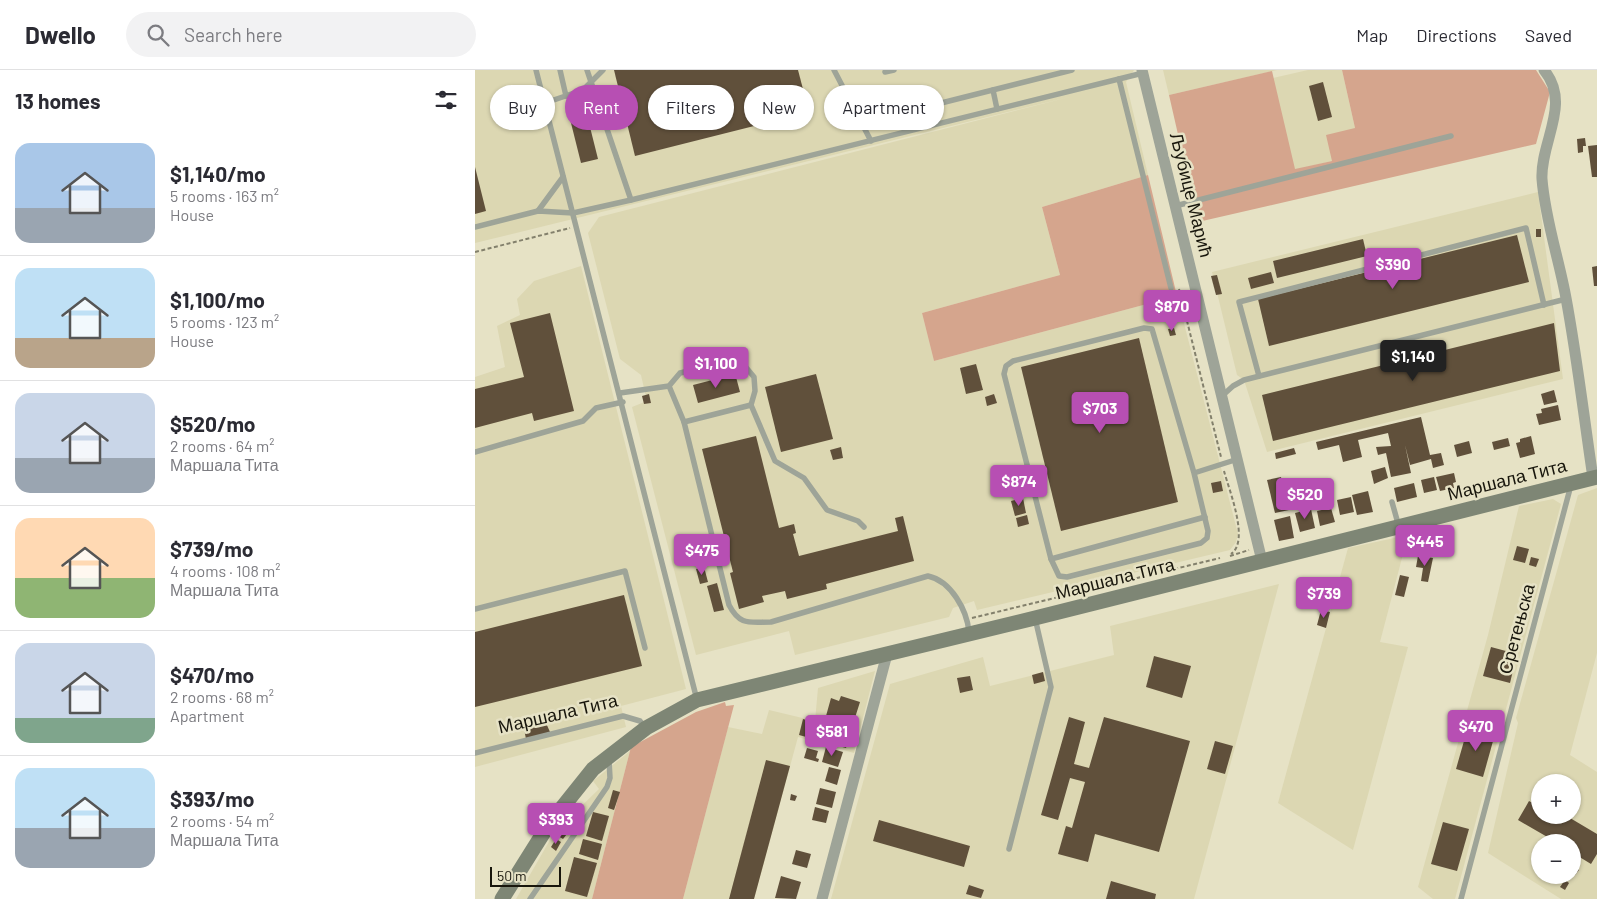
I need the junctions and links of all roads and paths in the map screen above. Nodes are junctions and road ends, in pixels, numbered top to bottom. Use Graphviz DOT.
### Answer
graph roads {
  1 [pos="536,70"];
  2 [pos="560,70"];
  3 [pos="587,70"];
  4 [pos="603,70"];
  5 [pos="834,70"];
  6 [pos="894,70"];
  7 [pos="1544,70"];
  8 [pos="1068,71"];
  9 [pos="1142,71"];
  10 [pos="885,72"];
  11 [pos="1119,79"];
  12 [pos="591,83"];
  13 [pos="540,85"];
  14 [pos="588,85"];
  15 [pos="842,85"];
  16 [pos="993,90"];
  17 [pos="565,92"];
  18 [pos="944,102"];
  19 [pos="997,110"];
  20 [pos="552,130"];
  21 [pos="866,130"];
  22 [pos="1451,136"];
  23 [pos="871,141"];
  24 [pos="563,177"];
  25 [pos="631,200"];
  26 [pos="1175,206"];
  27 [pos="538,211"];
  28 [pos="573,213"];
  29 [pos="577,226"];
  30 [pos="475,227"];
  31 [pos="475,252"];
  32 [pos="1178,284"];
  33 [pos="1171,288"];
  34 [pos="1566,299"];
  35 [pos="1544,305"];
  36 [pos="1259,376"];
  37 [pos="669,386"];
  38 [pos="620,392"];
  39 [pos="1222,396"];
  40 [pos="623,402"];
  41 [pos="751,404"];
  42 [pos="683,422"];
  43 [pos="475,452"];
  44 [pos="1238,460"];
  45 [pos="1223,464"];
  46 [pos="1194,473"];
  47 [pos="1595,477"];
  48 [pos="1571,483"];
  49 [pos="1392,502"];
  50 [pos="1205,516"];
  51 [pos="864,527"];
  52 [pos="1399,527"];
  53 [pos="1228,556"];
  54 [pos="1051,559"];
  55 [pos="1262,561"];
  56 [pos="475,609"];
  57 [pos="1035,618"];
  58 [pos="969,634"];
  59 [pos="645,648"];
  60 [pos="887,654"];
  61 [pos="697,700"];
  62 [pos="646,728"];
  63 [pos="475,753"];
  64 [pos="608,756"];
  65 [pos="1009,849"];
  66 [pos="502,899"];
  67 [pos="530,899"];
  68 [pos="822,899"];
  69 [pos="1461,899"];
  1 -- 13 [label="lane"];
  2 -- 17 [label="lane"];
  3 -- 12 [label="lane"];
  4 -- 12 [label="lane"];
  5 -- 15 [label="lane"];
  6 -- 10 [label="lane"];
  7 -- 34 [label="street"];
  8 -- 16 [label="lane"];
  9 -- 11 [label="lane"];
  9 -- 26 [label="street, Љубице Марић"];
  11 -- 19 [label="lane"];
  11 -- 33 [label="lane"];
  12 -- 14 [label="lane"];
  12 -- 25 [label="lane"];
  16 -- 18 [label="lane"];
  16 -- 19 [label="lane"];
  19 -- 23 [label="lane"];
  20 -- 24 [label="lane"];
  21 -- 23 [label="lane"];
  22 -- 26 [label="lane"];
  23 -- 25 [label="lane"];
  24 -- 27 [label="lane"];
  24 -- 28 [label="lane"];
  25 -- 28 [label="lane"];
  26 -- 39 [label="street, Љубице Марић"];
  27 -- 28 [label="lane"];
  27 -- 30 [label="lane"];
  28 -- 29 [label="lane"];
  29 -- 31 [label="path"];
  29 -- 38 [label="lane"];
  32 -- 45 [label="path"];
  34 -- 35 [label="lane"];
  34 -- 47 [label="street"];
  35 -- 36 [label="lane"];
  35 -- 36 [label="lane"];
  36 -- 39 [label="lane"];
  37 -- 38 [label="lane"];
  37 -- 41 [label="lane"];
  37 -- 42 [label="lane"];
  38 -- 40 [label="lane"];
  39 -- 44 [label="street, Љубице Марић"];
  40 -- 43 [label="lane"];
  40 -- 61 [label="lane"];
  41 -- 42 [label="lane"];
  41 -- 51 [label="lane"];
  42 -- 58 [label="lane"];
  44 -- 45 [label="lane"];
  44 -- 55 [label="street, Љубице Марић"];
  45 -- 46 [label="lane"];
  45 -- 53 [label="path"];
  46 -- 50 [label="lane"];
  46 -- 54 [label="lane"];
  47 -- 48 [label="main road, Маршала Тита"];
  48 -- 52 [label="main road, Маршала Тита"];
  48 -- 69 [label="lane, Сретењска"];
  49 -- 52 [label="lane"];
  50 -- 54 [label="lane"];
  50 -- 54 [label="lane"];
  52 -- 55 [label="main road, Маршала Тита"];
  55 -- 57 [label="main road, Маршала Тита"];
  56 -- 59 [label="lane"];
  57 -- 58 [label="main road, Маршала Тита"];
  57 -- 65 [label="lane"];
  58 -- 60 [label="main road, Маршала Тита"];
  60 -- 61 [label="main road, Маршала Тита"];
  60 -- 68 [label="street"];
  61 -- 62 [label="main road, Маршала Тита"];
  62 -- 63 [label="lane, Маршала Тита"];
  62 -- 64 [label="main road, Маршала Тита"];
  64 -- 66 [label="main road, Маршала Тита"];
  64 -- 67 [label="lane"];
}
